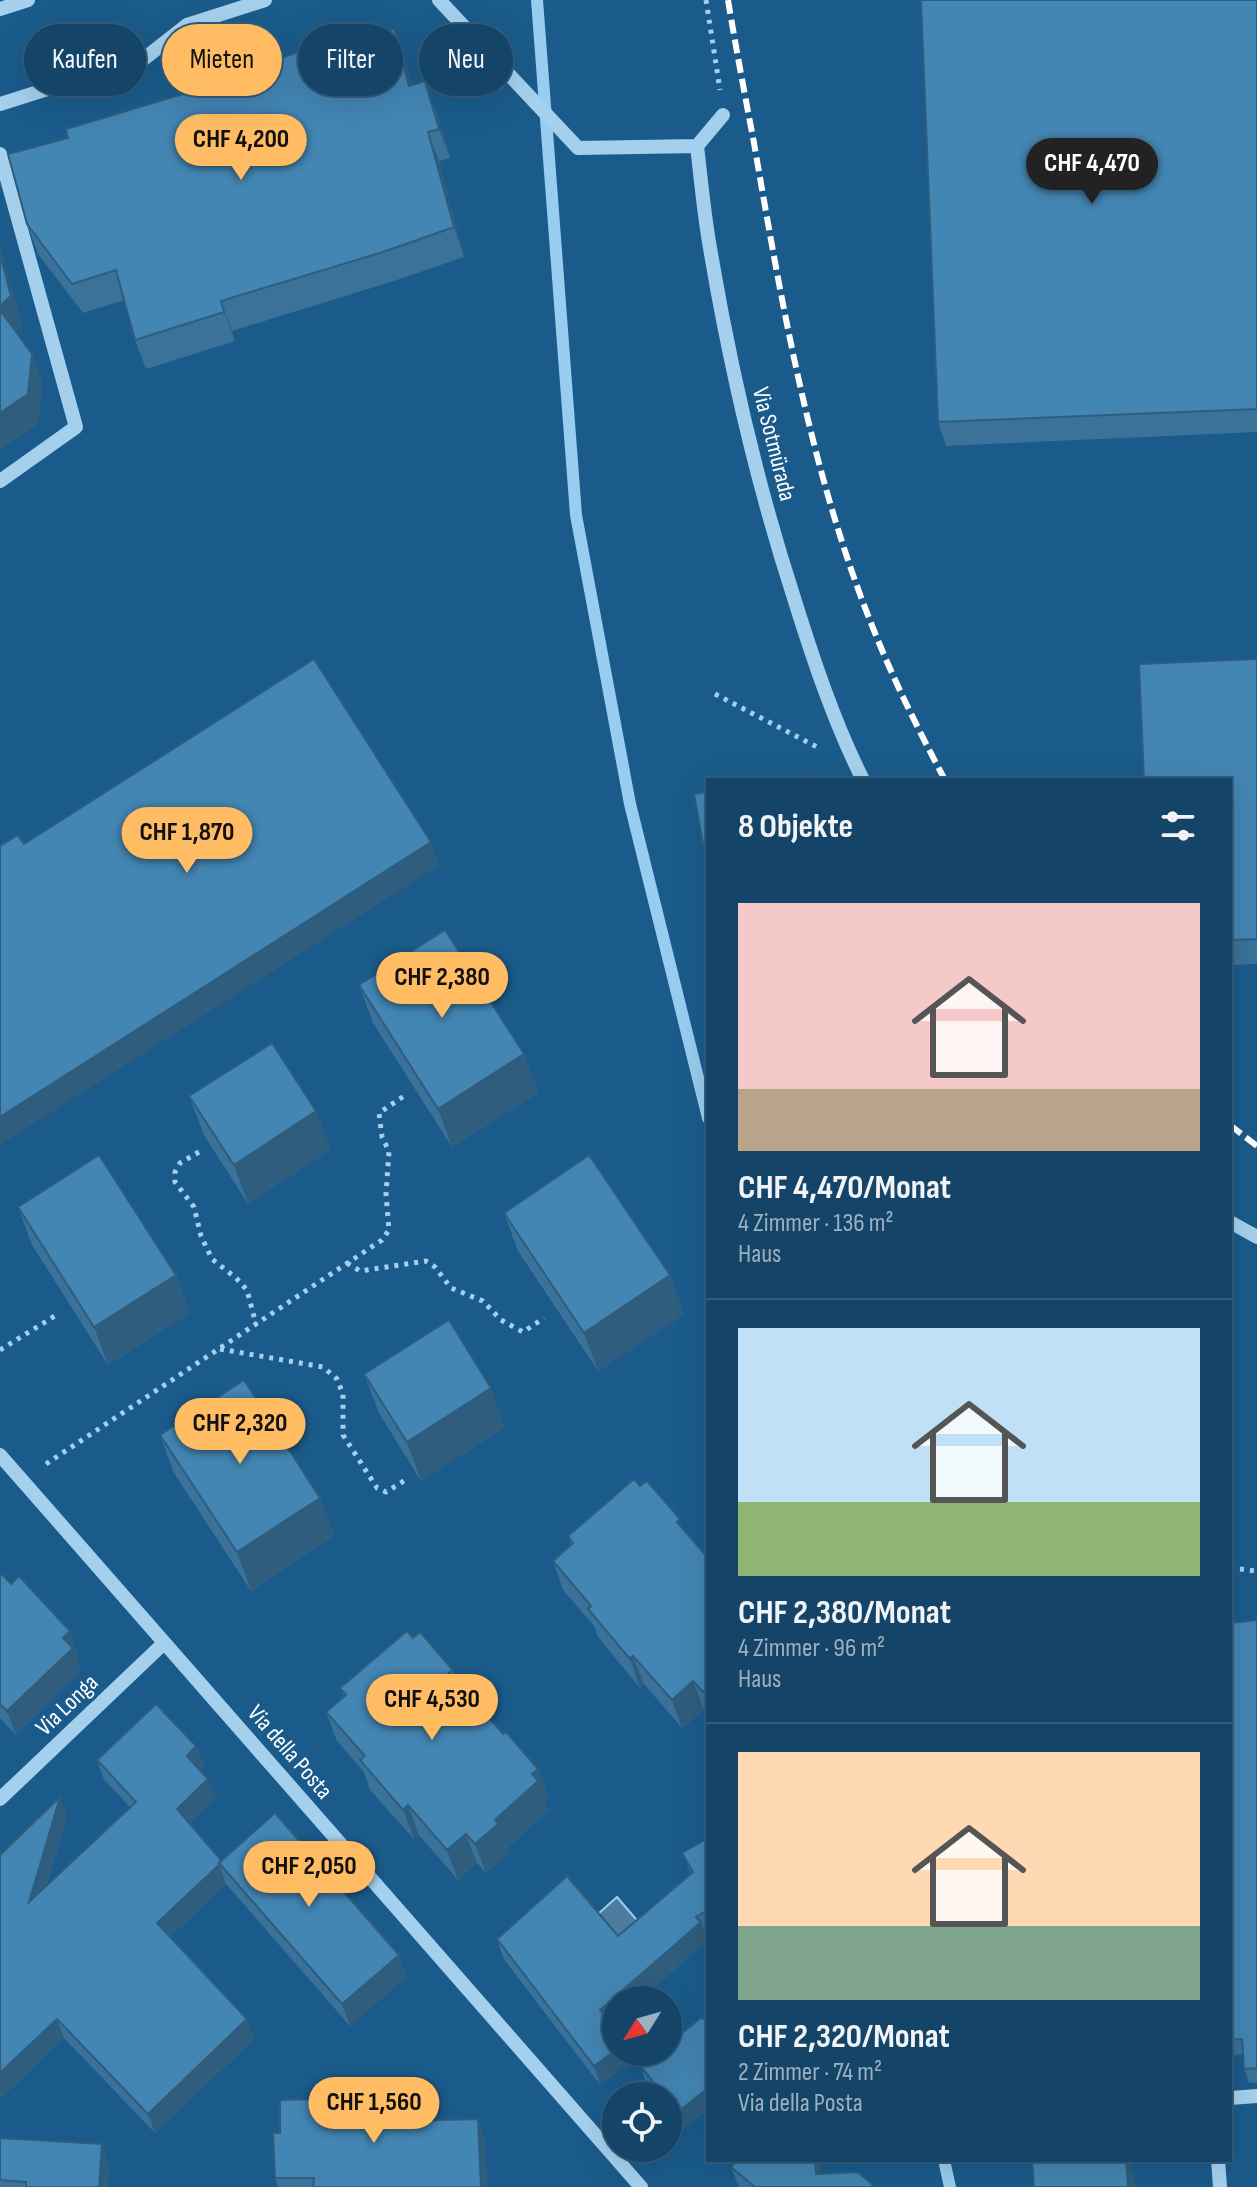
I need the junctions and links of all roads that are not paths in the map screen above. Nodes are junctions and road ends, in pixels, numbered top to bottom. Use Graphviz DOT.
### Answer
graph roads {
  1 [pos="28,0"];
  2 [pos="265,0"];
  3 [pos="439,0"];
  4 [pos="0,9"];
  5 [pos="0,104"];
  6 [pos="723,115"];
  7 [pos="697,146"];
  8 [pos="0,154"];
  9 [pos="0,481"];
  10 [pos="860,774"];
  11 [pos="1232,1223"];
  12 [pos="1257,1237"];
  13 [pos="0,1455"];
  14 [pos="164,1643"];
  15 [pos="0,1799"];
  16 [pos="1257,2096"];
  17 [pos="1232,2098"];
  18 [pos="1218,2162"];
  19 [pos="641,2187"];
  20 [pos="1220,2187"];
  1 -- 4 [label="street"];
  2 -- 5 [label="street"];
  3 -- 7 [label="street"];
  6 -- 7 [label="street"];
  7 -- 10 [label="street, Via Sotmürada"];
  8 -- 9 [label="street"];
  11 -- 12 [label="street"];
  13 -- 14 [label="street, Via della Posta"];
  14 -- 15 [label="street, Via Longa"];
  14 -- 19 [label="street, Via della Posta"];
  16 -- 17 [label="street"];
  18 -- 20 [label="street"];
}
